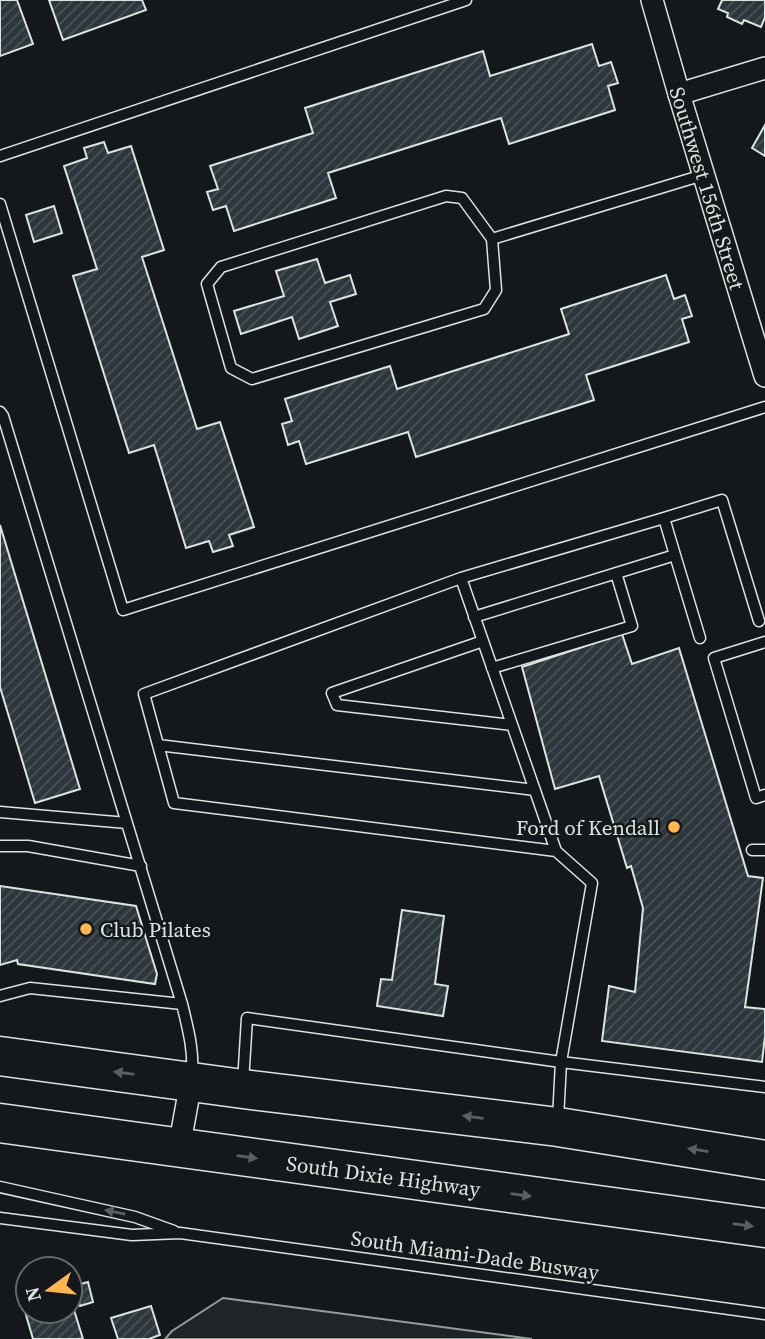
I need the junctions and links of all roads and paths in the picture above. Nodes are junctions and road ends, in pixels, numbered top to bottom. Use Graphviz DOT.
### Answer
graph roads {
  1 [pos="466,0"];
  2 [pos="652,0"];
  3 [pos="765,68"];
  4 [pos="679,94"];
  5 [pos="0,156"];
  6 [pos="703,175"];
  7 [pos="0,204"];
  8 [pos="492,239"];
  9 [pos="765,376"];
  10 [pos="765,407"];
  11 [pos="0,412"];
  12 [pos="664,518"];
  13 [pos="676,555"];
  14 [pos="616,573"];
  15 [pos="461,578"];
  16 [pos="474,617"];
  17 [pos="759,621"];
  18 [pos="700,638"];
  19 [pos="483,641"];
  20 [pos="765,642"];
  21 [pos="492,668"];
  22 [pos="512,725"];
  23 [pos="158,745"];
  24 [pos="535,790"];
  25 [pos="765,795"];
  26 [pos="0,812"];
  27 [pos="127,823"];
  28 [pos="0,846"];
  29 [pos="752,850"];
  30 [pos="765,850"];
  31 [pos="556,851"];
  32 [pos="141,866"];
  33 [pos="0,996"];
  34 [pos="182,1004"];
  35 [pos="0,1056"];
  36 [pos="561,1062"];
  37 [pos="191,1082"];
  38 [pos="765,1087"];
  39 [pos="243,1090"];
  40 [pos="0,1123"];
  41 [pos="558,1127"];
  42 [pos="179,1148"];
  43 [pos="765,1160"];
  44 [pos="0,1187"];
  45 [pos="0,1218"];
  46 [pos="765,1228"];
  47 [pos="180,1233"];
  48 [pos="765,1314"];
  1 -- 5 [label="lane"];
  2 -- 4 [label="street, Southwest 156th Street"];
  3 -- 4 [label="street"];
  4 -- 6 [label="street, Southwest 156th Street"];
  6 -- 8 [label="lane"];
  6 -- 9 [label="street, Southwest 156th Street"];
  7 -- 10 [label="lane"];
  8 -- 8 [label="lane"];
  11 -- 27 [label="lane"];
  12 -- 13 [label="lane"];
  12 -- 15 [label="lane"];
  12 -- 17 [label="lane"];
  13 -- 14 [label="lane"];
  13 -- 18 [label="lane"];
  14 -- 16 [label="lane"];
  14 -- 21 [label="lane"];
  15 -- 16 [label="lane"];
  15 -- 23 [label="lane"];
  16 -- 19 [label="lane"];
  19 -- 21 [label="lane"];
  19 -- 22 [label="lane"];
  20 -- 25 [label="lane"];
  21 -- 22 [label="lane"];
  22 -- 24 [label="lane"];
  23 -- 24 [label="lane"];
  23 -- 31 [label="lane"];
  24 -- 31 [label="lane"];
  26 -- 27 [label="lane"];
  27 -- 32 [label="lane"];
  28 -- 32 [label="lane"];
  29 -- 30 [label="lane"];
  31 -- 36 [label="lane"];
  32 -- 34 [label="lane"];
  33 -- 34 [label="lane"];
  34 -- 37 [label="lane"];
  37 -- 35 [label="highway, one-way"];
  36 -- 38 [label="lane"];
  36 -- 39 [label="lane"];
  36 -- 41 [label="lane"];
  37 -- 39 [label="highway"];
  37 -- 42 [label="street"];
  41 -- 39 [label="highway, one-way"];
  40 -- 42 [label="highway, South Dixie Highway"];
  43 -- 41 [label="highway, one-way"];
  42 -- 46 [label="highway, South Dixie Highway, one-way"];
  47 -- 44 [label="lane, South Miami-Dade Busway, one-way"];
  45 -- 47 [label="lane, South Miami-Dade Busway"];
  47 -- 48 [label="lane, South Miami-Dade Busway"];
}
